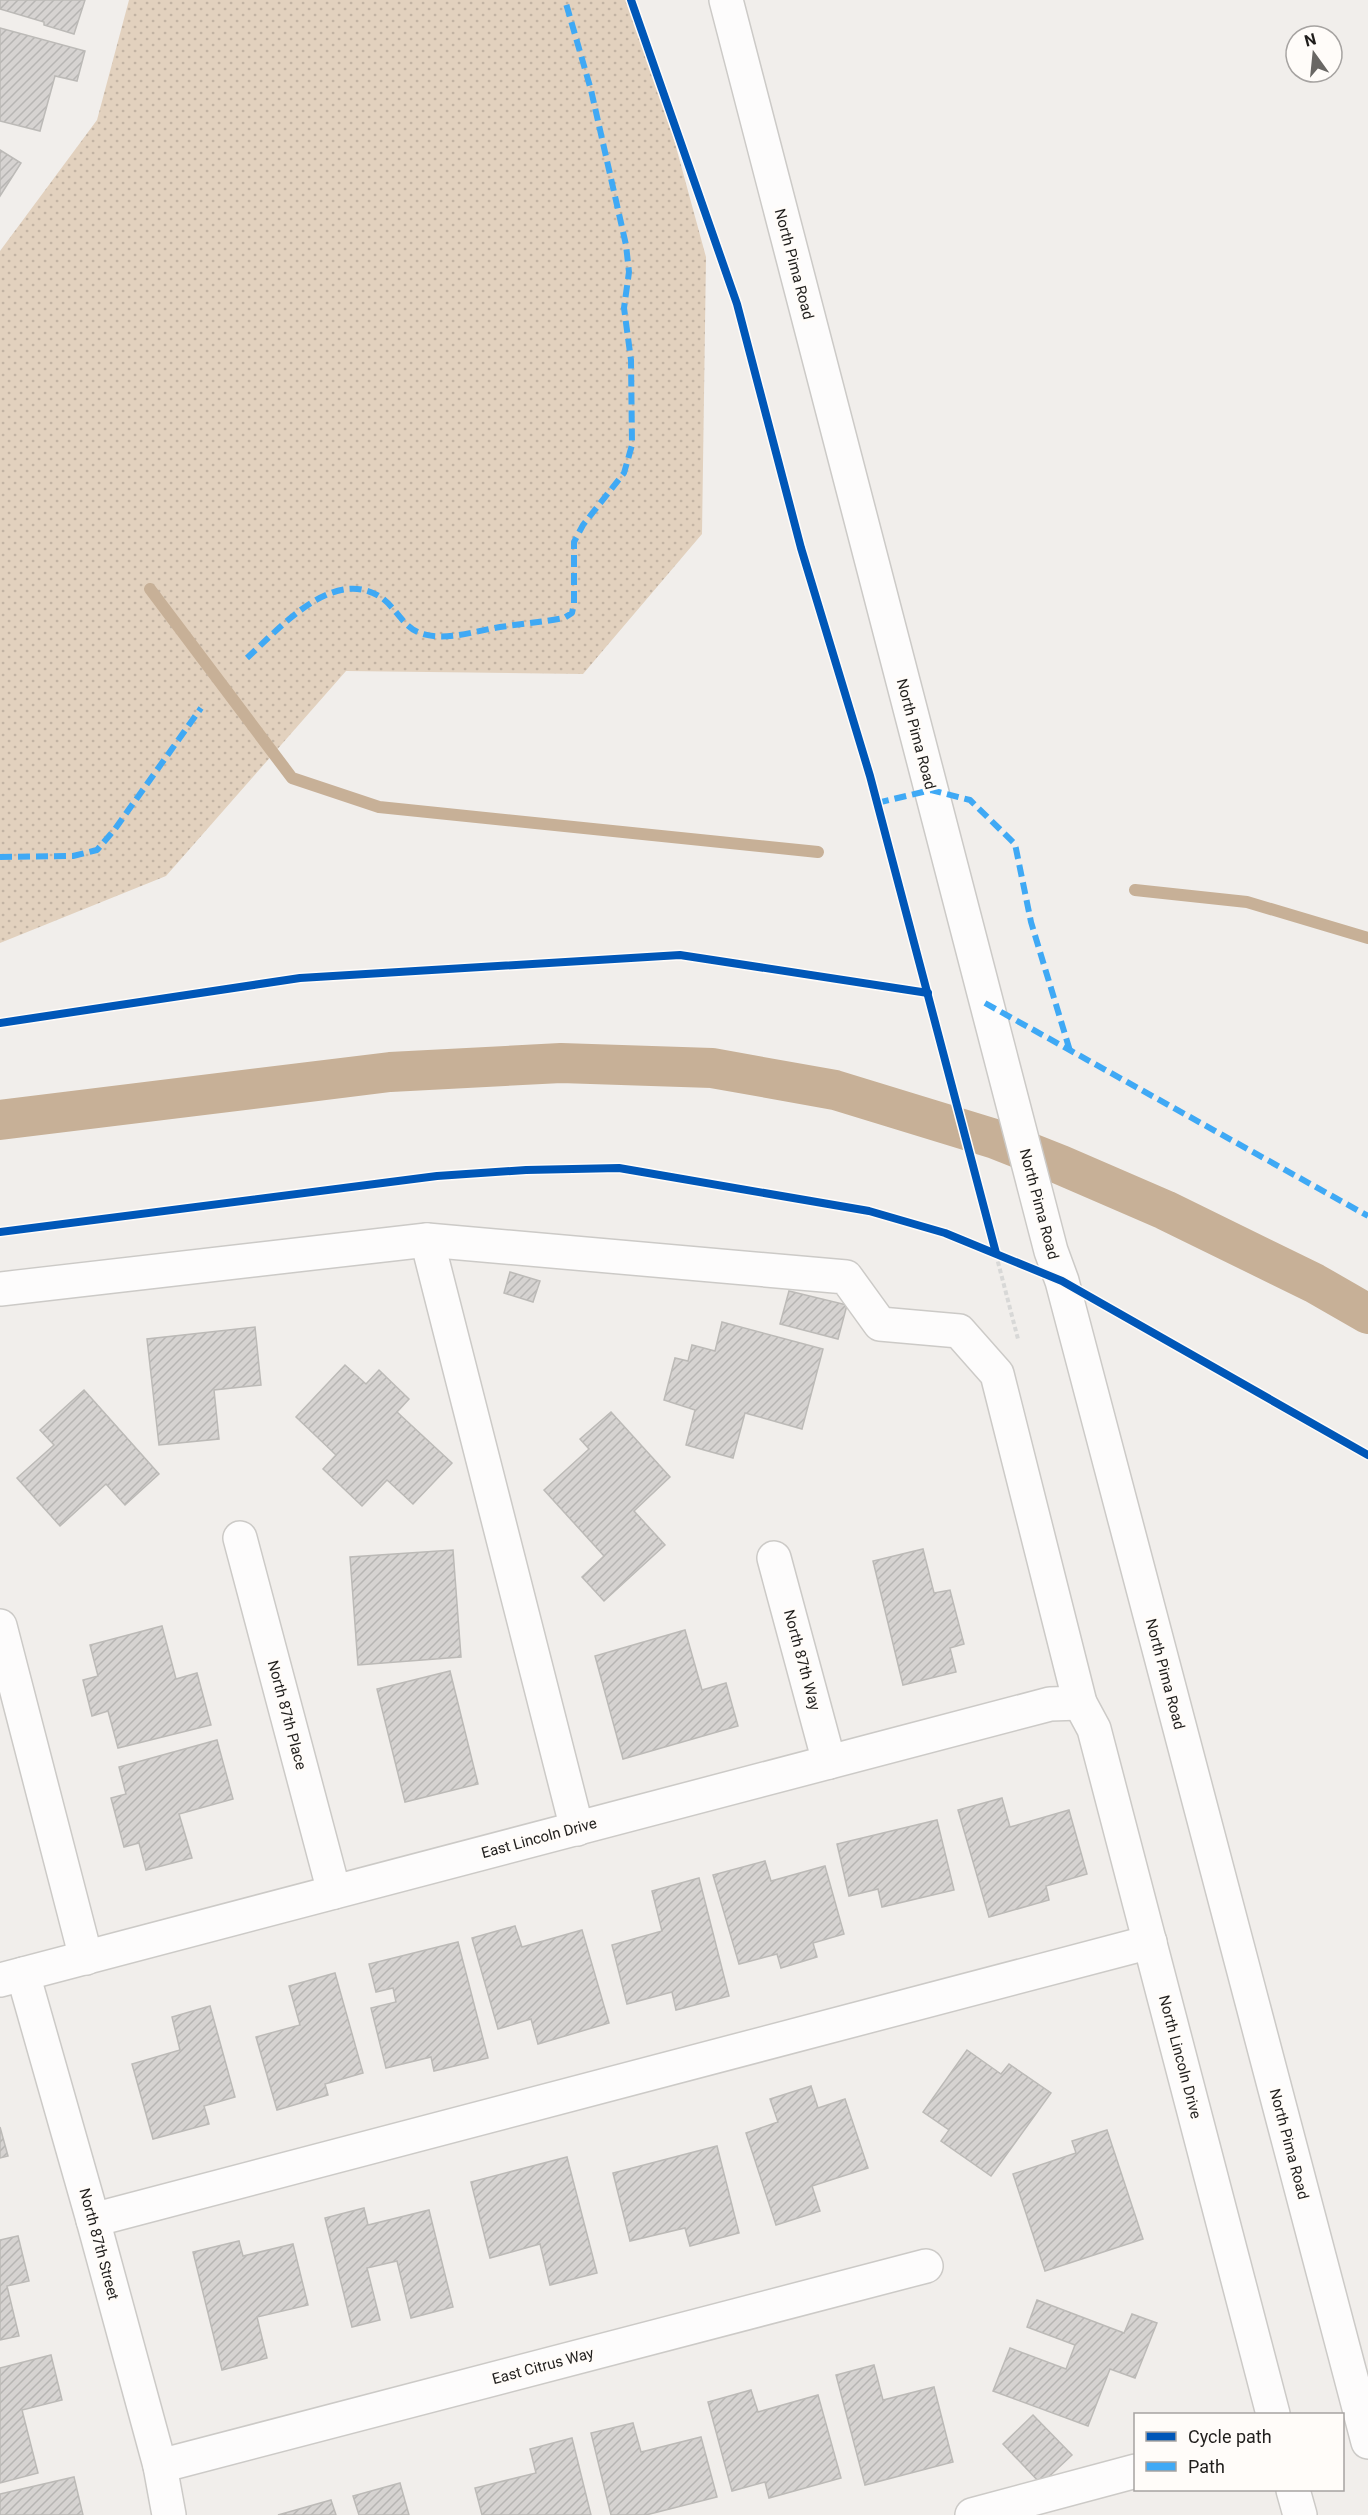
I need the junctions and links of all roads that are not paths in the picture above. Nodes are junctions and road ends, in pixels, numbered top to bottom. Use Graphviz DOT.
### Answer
graph roads {
  1 [pos="726,0"];
  2 [pos="427,1240"];
  3 [pos="0,1289"];
  4 [pos="240,1538"];
  5 [pos="774,1558"];
  6 [pos="0,1626"];
  7 [pos="1080,1702"];
  8 [pos="829,1762"];
  9 [pos="577,1829"];
  10 [pos="334,1892"];
  11 [pos="1150,1942"];
  12 [pos="86,1958"];
  13 [pos="12,1977"];
  14 [pos="93,2220"];
  15 [pos="926,2266"];
  16 [pos="1272,2413"];
  17 [pos="1368,2442"];
  18 [pos="160,2466"];
  19 [pos="1134,2472"];
  20 [pos="1293,2491"];
  21 [pos="169,2515"];
  22 [pos="972,2515"];
  23 [pos="1300,2515"];
  1 -- 17 [label="street, North Pima Road"];
  2 -- 3 [label="street, North Lincoln Drive"];
  2 -- 7 [label="street, North Lincoln Drive"];
  2 -- 9 [label="street"];
  4 -- 10 [label="street, North 87th Place"];
  5 -- 8 [label="street, North 87th Way"];
  6 -- 12 [label="street"];
  7 -- 8 [label="street, East Lincoln Drive"];
  7 -- 11 [label="street, North Lincoln Drive"];
  8 -- 9 [label="street, East Lincoln Drive"];
  9 -- 10 [label="street, East Lincoln Drive"];
  10 -- 12 [label="street, East Lincoln Drive"];
  11 -- 14 [label="street"];
  11 -- 16 [label="street, North Lincoln Drive"];
  12 -- 13 [label="street, East Lincoln Drive"];
  13 -- 14 [label="street, North 87th Street"];
  14 -- 18 [label="street, North 87th Street"];
  15 -- 18 [label="street, East Citrus Way"];
  18 -- 21 [label="street, North 87th Street"];
  19 -- 22 [label="street"];
  20 -- 23 [label="street"];
}
